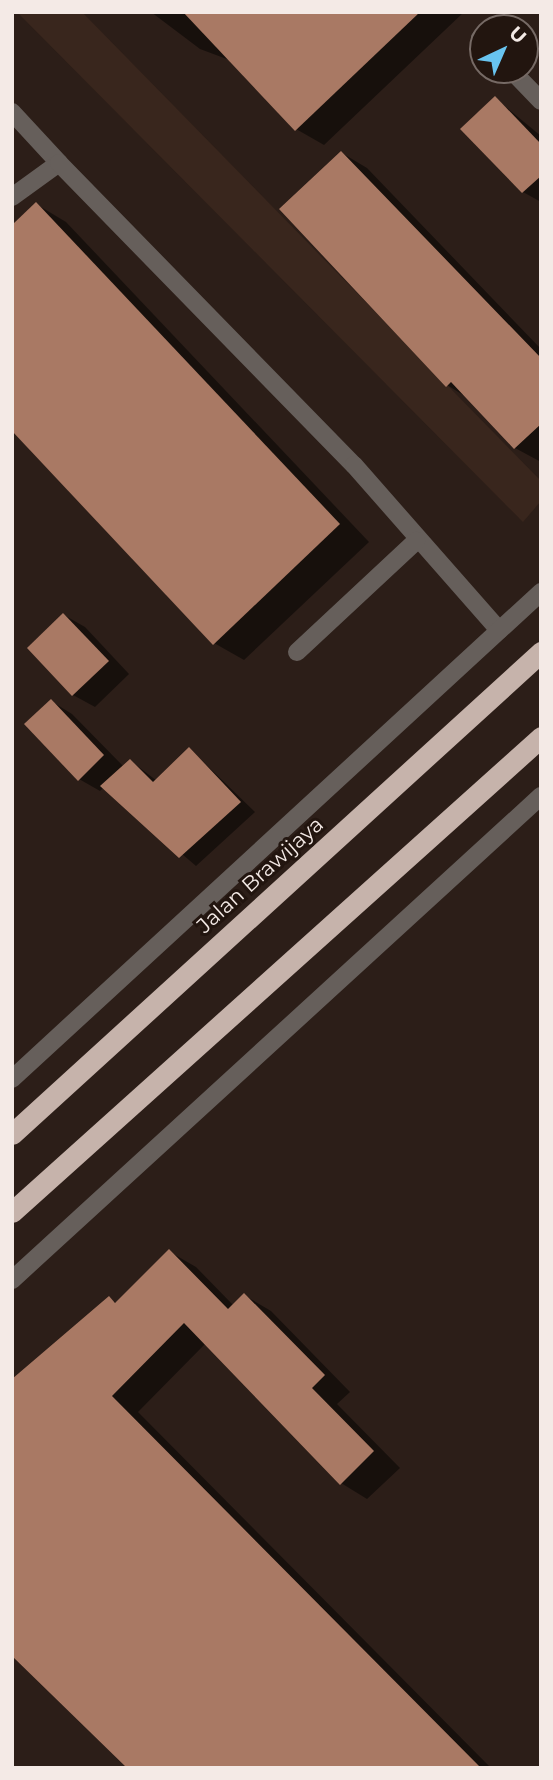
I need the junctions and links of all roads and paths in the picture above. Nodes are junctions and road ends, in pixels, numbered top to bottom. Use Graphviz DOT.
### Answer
graph roads {
  1 [pos="525,84"];
  2 [pos="541,101"];
  3 [pos="12,112"];
  4 [pos="59,163"];
  5 [pos="12,197"];
  6 [pos="416,541"];
  7 [pos="541,592"];
  8 [pos="499,630"];
  9 [pos="297,652"];
  10 [pos="539,656"];
  11 [pos="541,737"];
  12 [pos="541,796"];
  13 [pos="12,1079"];
  14 [pos="12,1134"];
  15 [pos="12,1212"];
  16 [pos="12,1280"];
  1 -- 2 [label="street"];
  3 -- 4 [label="street"];
  4 -- 5 [label="street"];
  4 -- 6 [label="street"];
  6 -- 8 [label="street"];
  6 -- 9 [label="street"];
  7 -- 8 [label="street"];
  8 -- 13 [label="street"];
  10 -- 14 [label="highway, Jalan Brawijaya"];
  11 -- 15 [label="highway"];
  12 -- 16 [label="street"];
}
